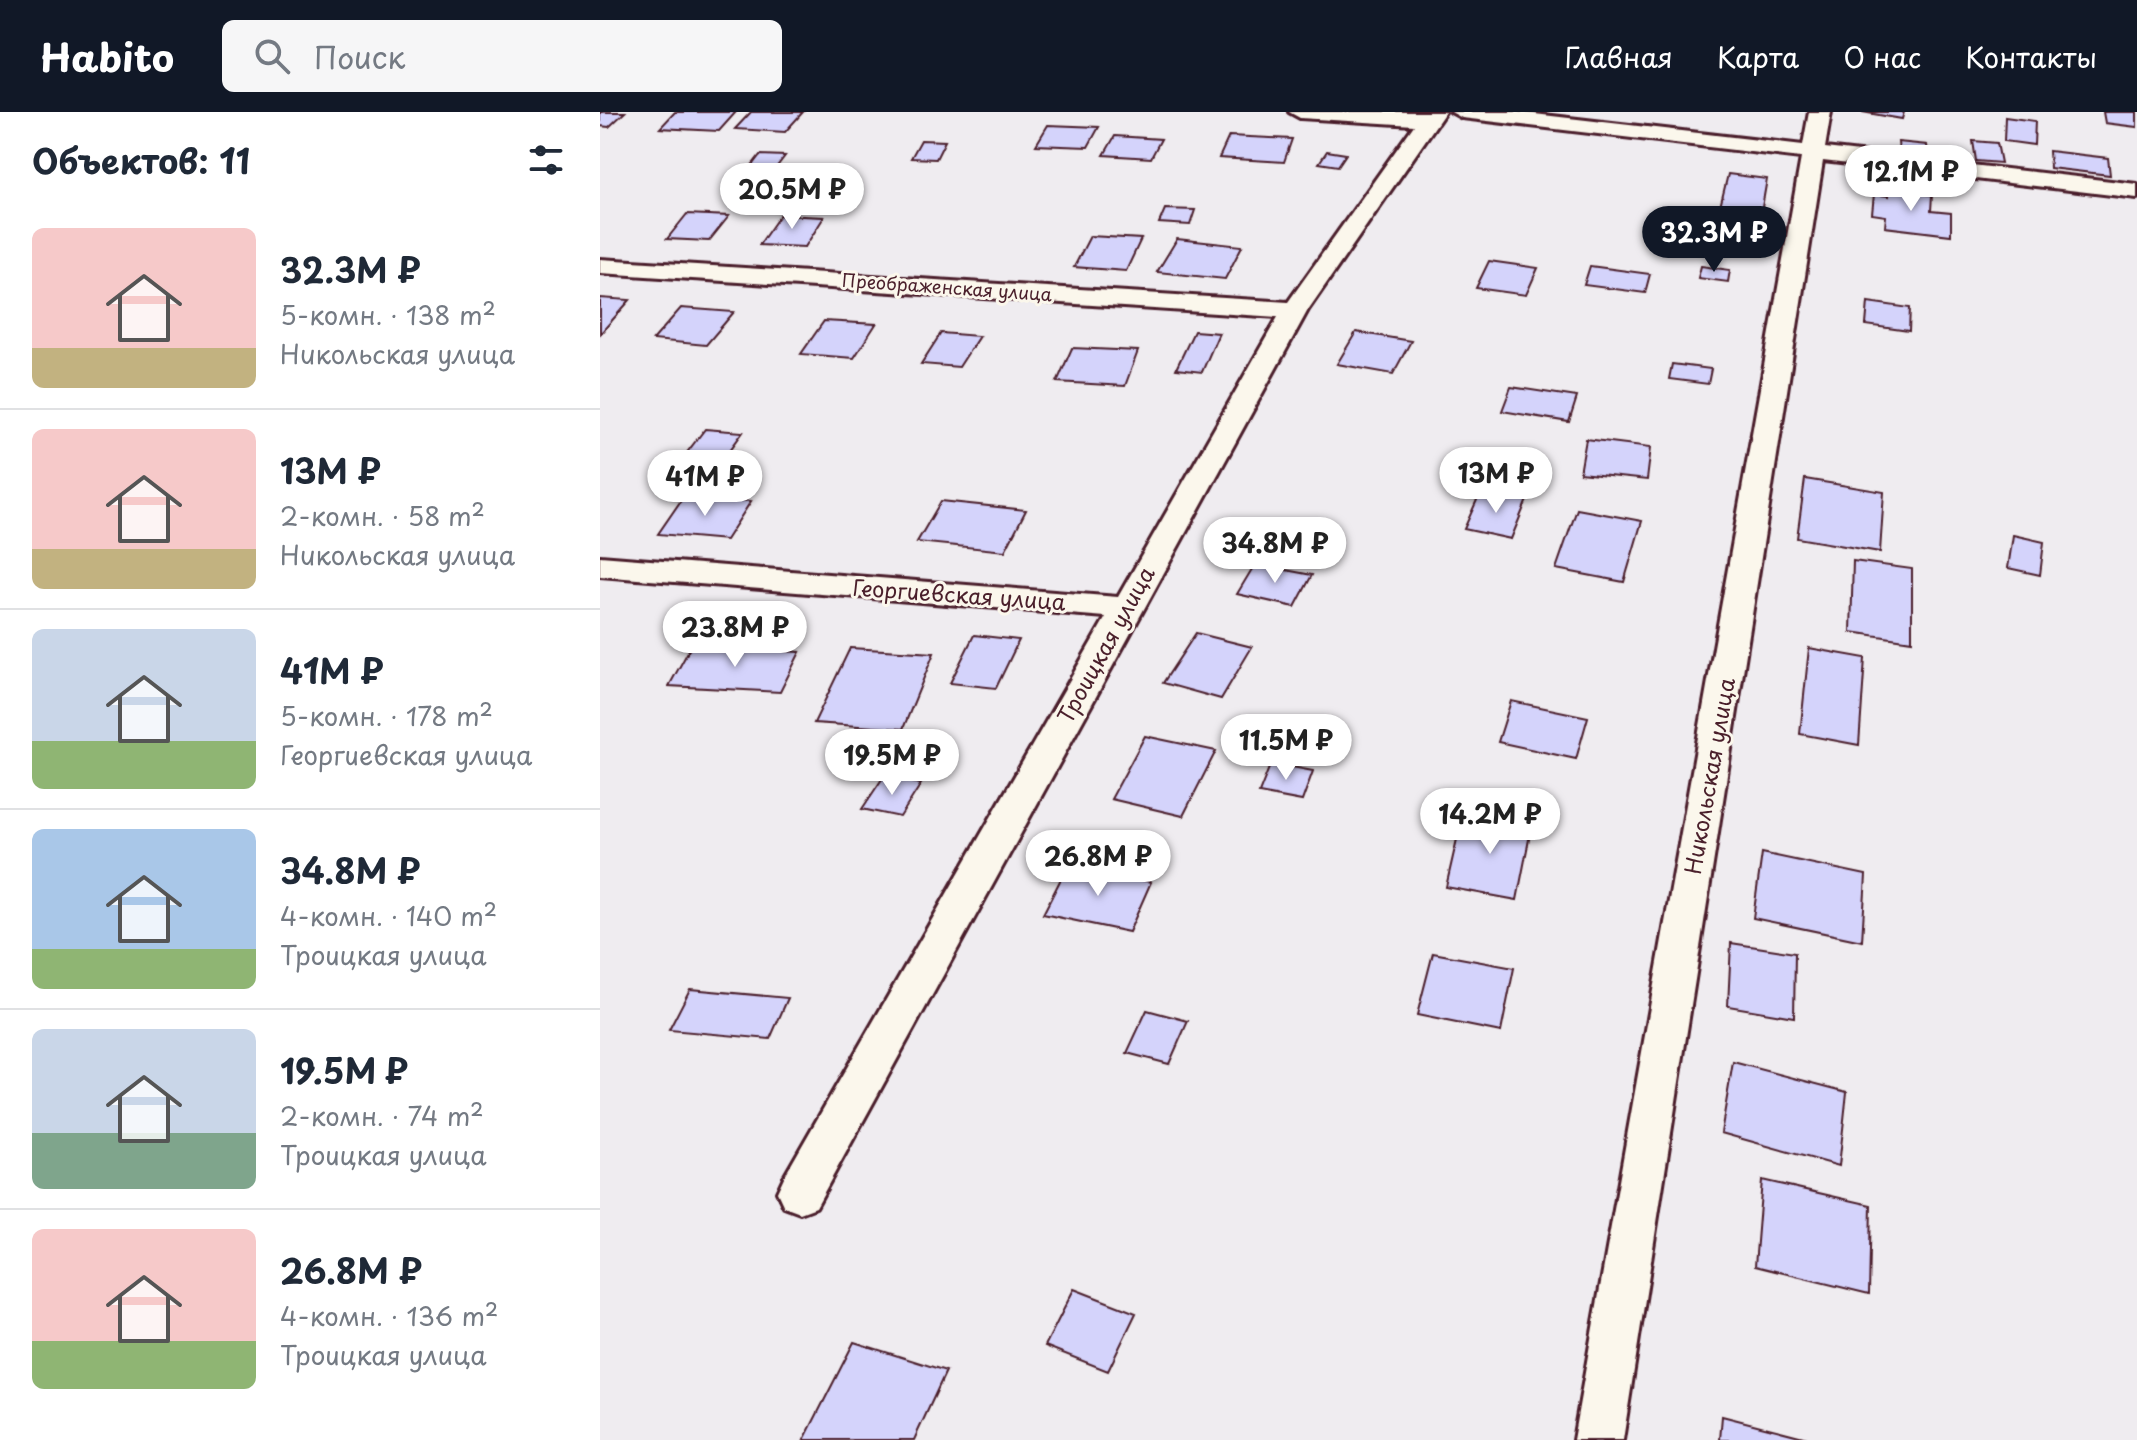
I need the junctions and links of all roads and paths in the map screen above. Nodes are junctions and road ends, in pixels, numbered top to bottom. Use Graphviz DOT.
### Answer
graph roads {
  1 [pos="1300,112"];
  2 [pos="1462,112"];
  3 [pos="1820,112"];
  4 [pos="1432,116"];
  5 [pos="1815,153"];
  6 [pos="2137,191"];
  7 [pos="600,266"];
  8 [pos="1295,310"];
  9 [pos="600,566"];
  10 [pos="1126,608"];
  11 [pos="800,1192"];
  12 [pos="1598,1440"];
  1 -- 4 [label="street"];
  2 -- 5 [label="street"];
  3 -- 5 [label="street, Никольская улица"];
  4 -- 8 [label="street, Троицкая улица"];
  5 -- 6 [label="street"];
  5 -- 12 [label="street, Никольская улица"];
  7 -- 8 [label="street, Преображенская улица"];
  8 -- 10 [label="street, Троицкая улица"];
  9 -- 10 [label="street, Георгиевская улица"];
  10 -- 11 [label="street, Троицкая улица"];
}
